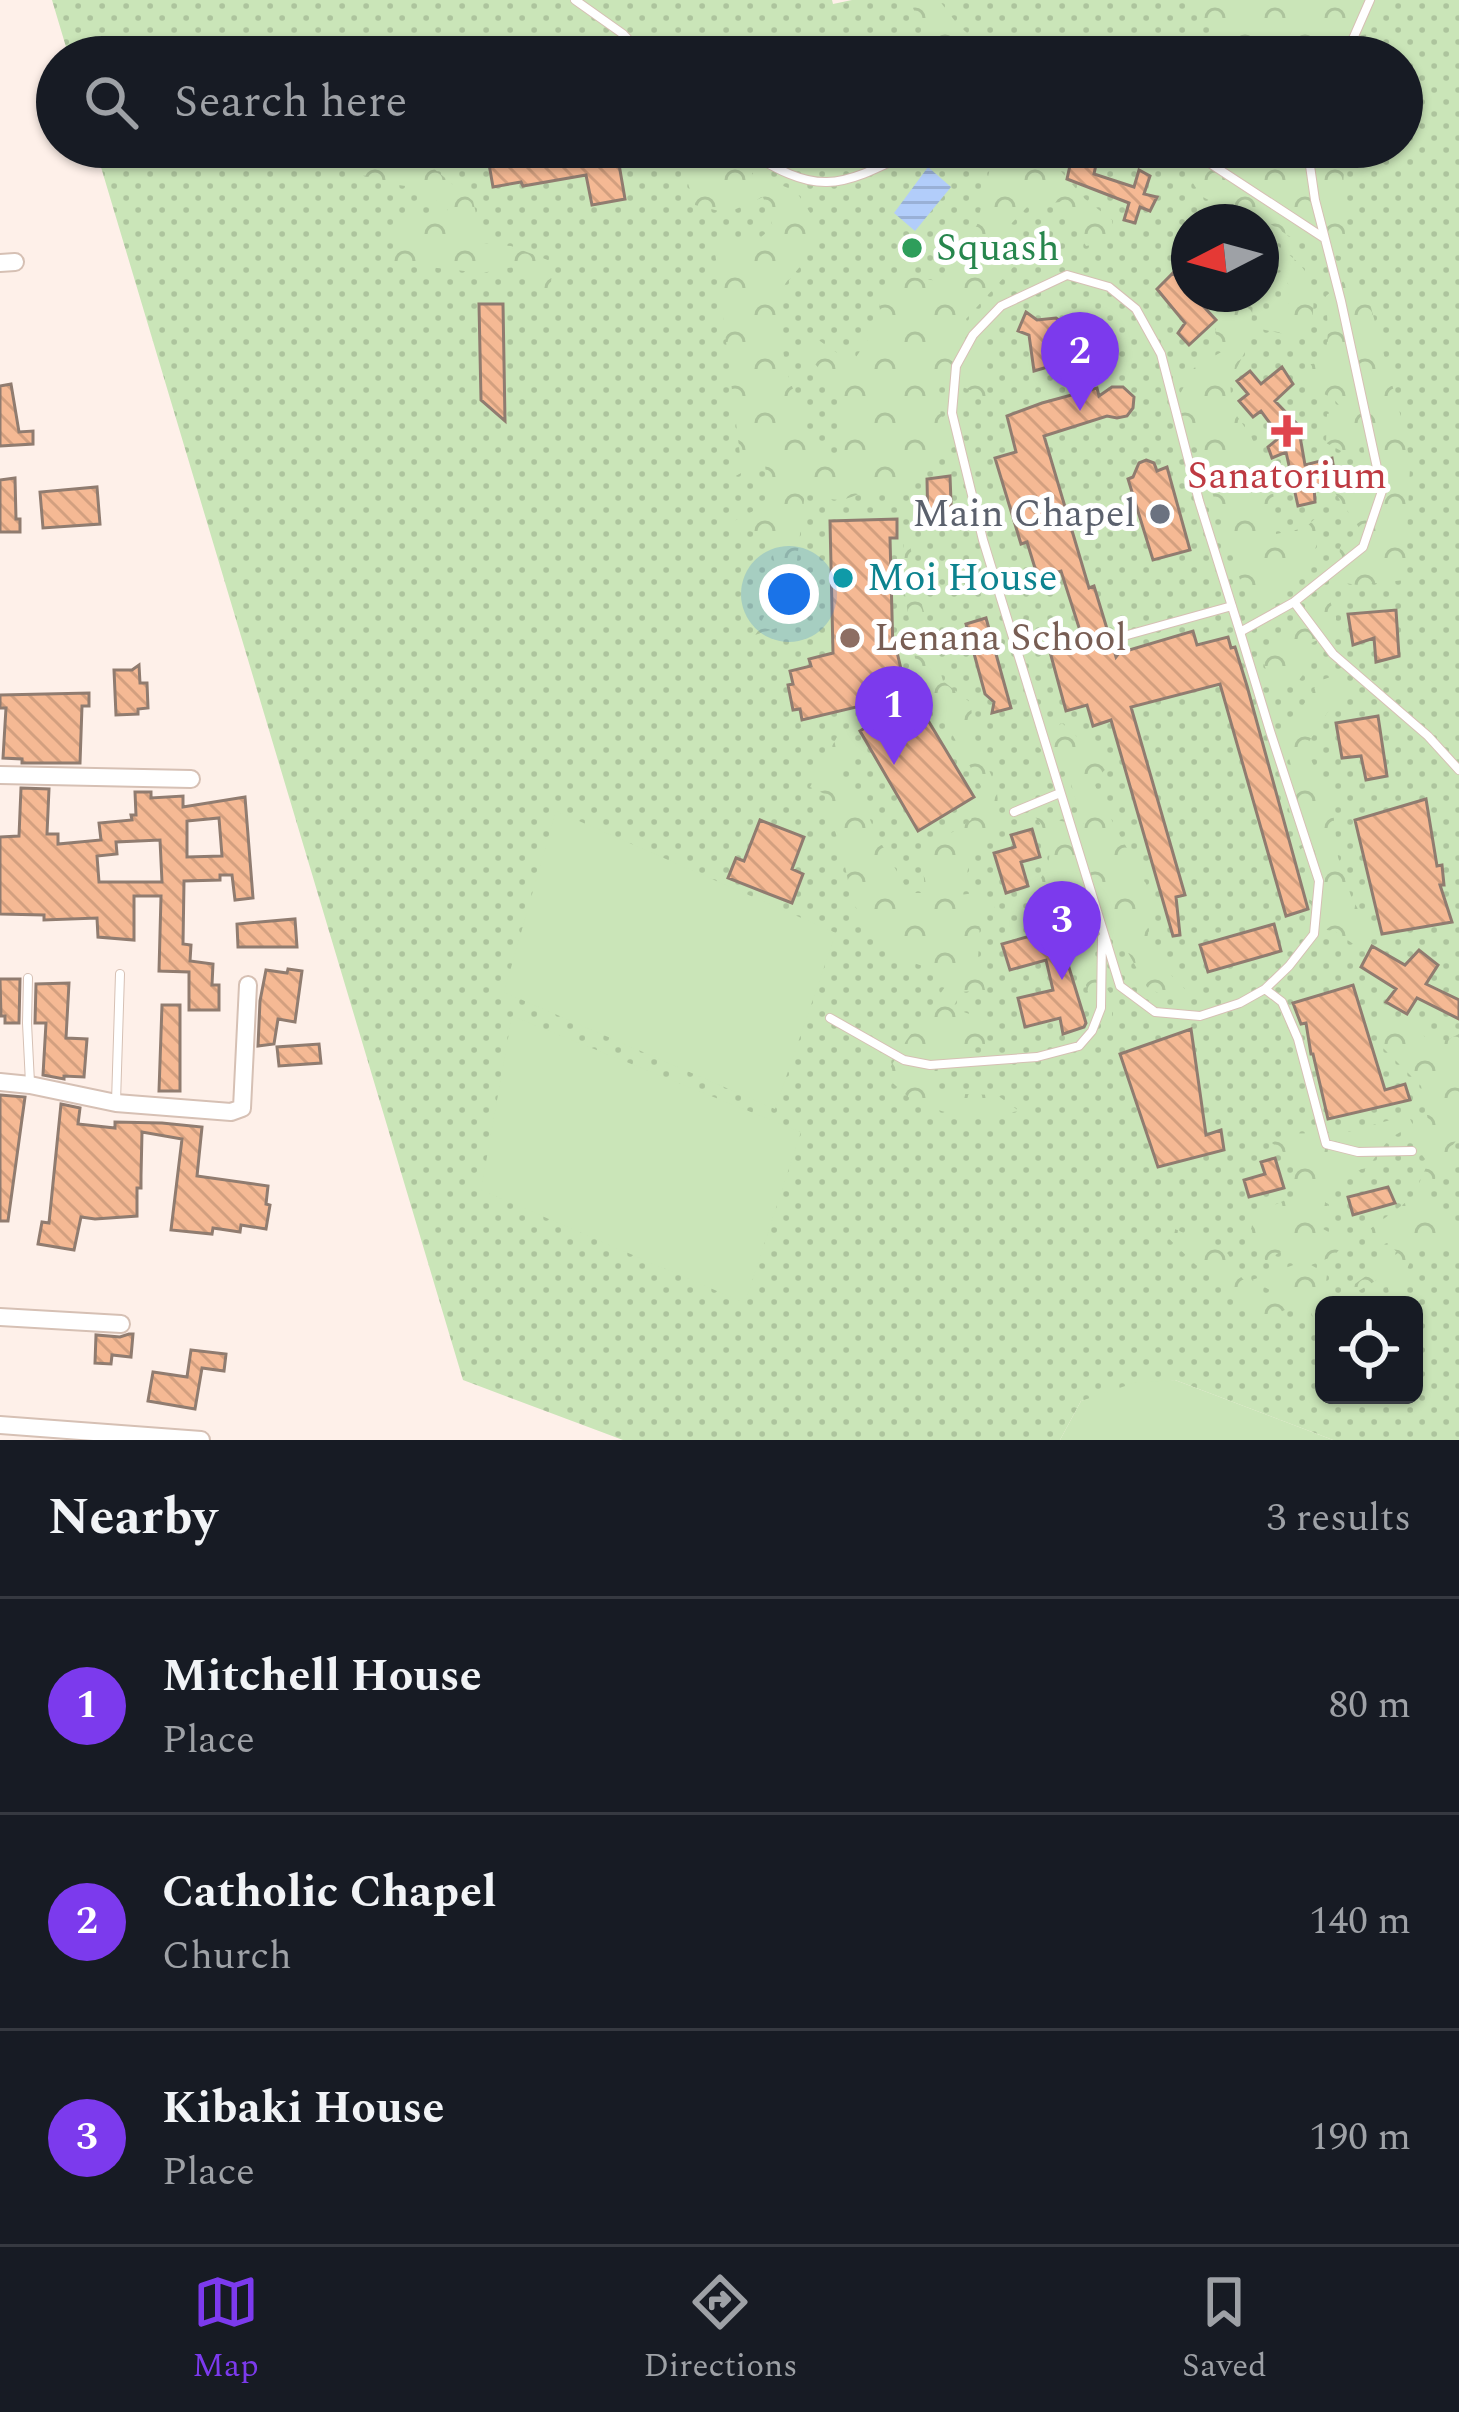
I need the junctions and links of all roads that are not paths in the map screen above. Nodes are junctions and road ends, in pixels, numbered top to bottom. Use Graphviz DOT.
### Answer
graph roads {
  1 [pos="575,0"];
  2 [pos="1370,0"];
  3 [pos="625,36"];
  4 [pos="1354,36"];
  5 [pos="774,168"];
  6 [pos="877,168"];
  7 [pos="1216,168"];
  8 [pos="1311,168"];
  9 [pos="1325,239"];
  10 [pos="1294,602"];
  11 [pos="1232,606"];
  12 [pos="1240,632"];
  13 [pos="1113,639"];
  14 [pos="1459,770"];
  15 [pos="0,775"];
  16 [pos="191,779"];
  17 [pos="1060,794"];
  18 [pos="1013,812"];
  19 [pos="1102,929"];
  20 [pos="120,974"];
  21 [pos="28,978"];
  22 [pos="248,985"];
  23 [pos="1265,989"];
  24 [pos="830,1018"];
  25 [pos="0,1082"];
  26 [pos="30,1085"];
  27 [pos="116,1103"];
  28 [pos="1412,1151"];
  29 [pos="0,1317"];
  30 [pos="121,1324"];
  31 [pos="0,1425"];
  32 [pos="201,1440"];
  1 -- 3 [label="lane"];
  2 -- 4 [label="lane"];
  5 -- 6 [label="lane"];
  7 -- 9 [label="lane"];
  8 -- 9 [label="lane"];
  9 -- 10 [label="lane"];
  10 -- 12 [label="lane"];
  10 -- 14 [label="lane"];
  11 -- 12 [label="lane"];
  11 -- 13 [label="lane"];
  11 -- 17 [label="lane"];
  12 -- 23 [label="lane"];
  15 -- 16 [label="street"];
  17 -- 18 [label="lane"];
  17 -- 19 [label="lane"];
  19 -- 23 [label="lane"];
  19 -- 24 [label="lane"];
  20 -- 27 [label="lane"];
  21 -- 26 [label="lane"];
  22 -- 27 [label="street"];
  23 -- 28 [label="lane"];
  25 -- 26 [label="street"];
  26 -- 27 [label="street"];
  29 -- 30 [label="street"];
  31 -- 32 [label="street"];
}
